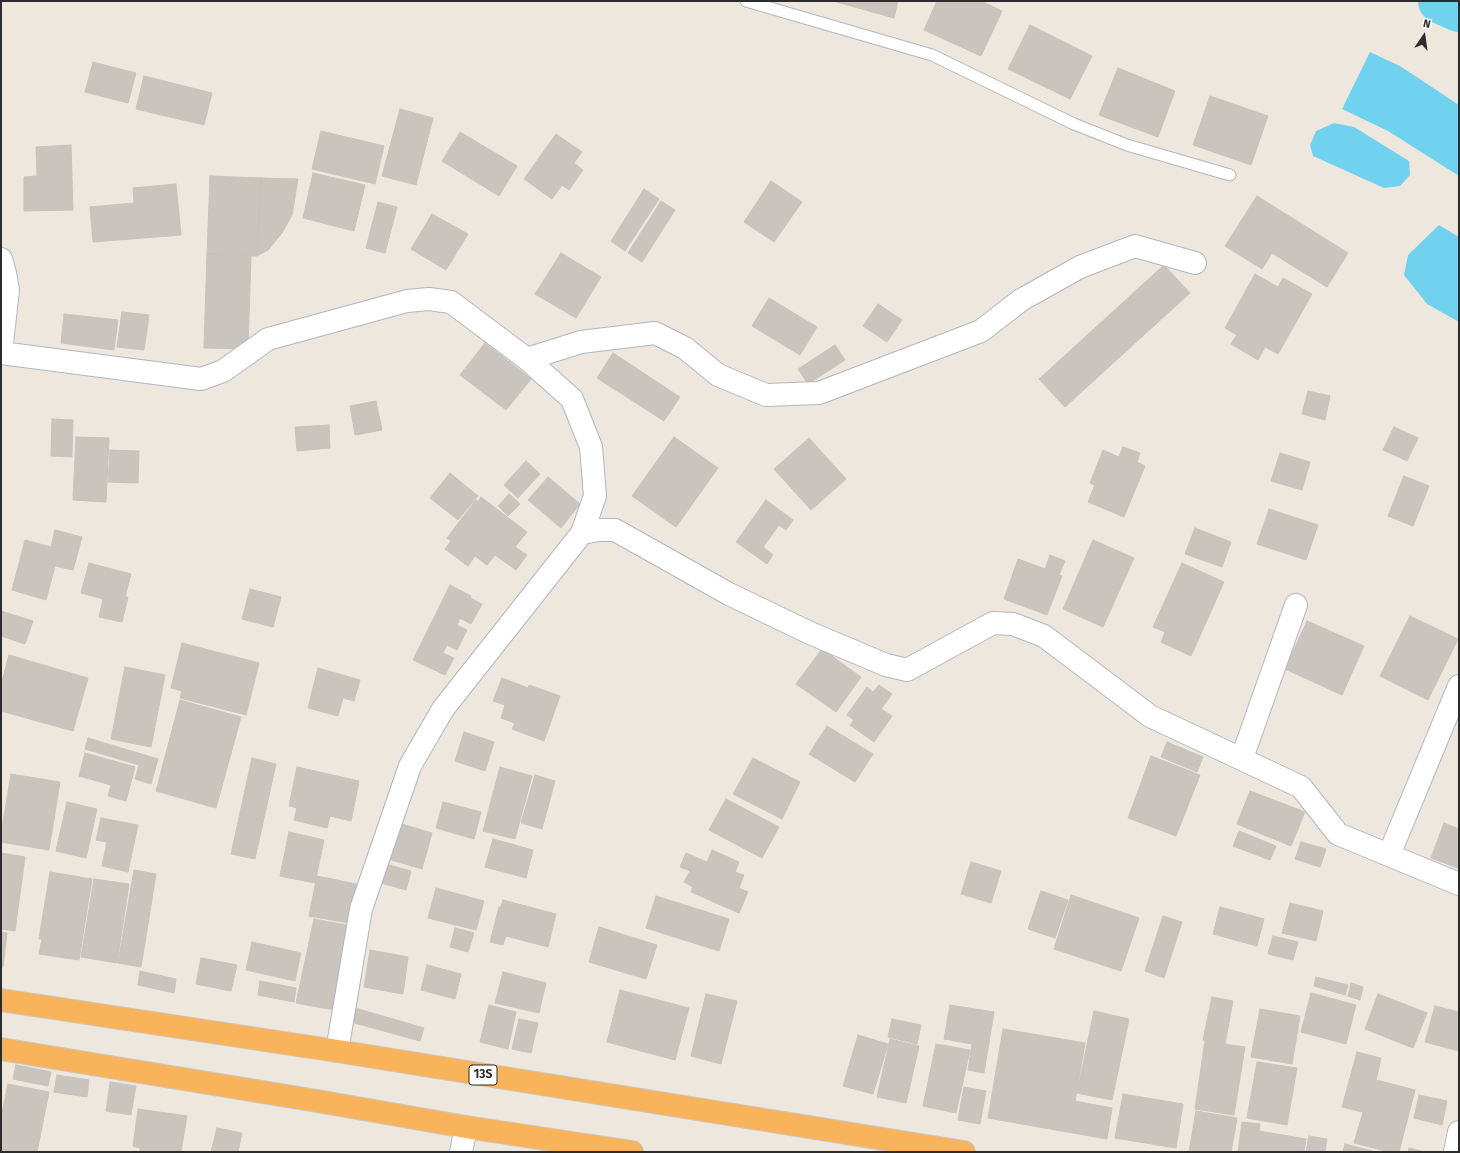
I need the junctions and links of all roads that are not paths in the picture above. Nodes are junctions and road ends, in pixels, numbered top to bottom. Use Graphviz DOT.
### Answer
graph roads {
  1 [pos="746,1"];
  2 [pos="1230,175"];
  3 [pos="1,259"];
  4 [pos="1195,262"];
  5 [pos="1,352"];
  6 [pos="527,359"];
  7 [pos="582,533"];
  8 [pos="1296,605"];
  9 [pos="1459,686"];
  10 [pos="1242,758"];
  11 [pos="1389,855"];
  12 [pos="1459,884"];
  13 [pos="1,1000"];
  14 [pos="1,1049"];
  15 [pos="337,1051"];
  16 [pos="466,1127"];
  17 [pos="1459,1132"];
  18 [pos="460,1152"];
  19 [pos="632,1152"];
  20 [pos="964,1152"];
  21 [pos="1455,1152"];
  1 -- 2 [label="lane"];
  3 -- 5 [label="street"];
  4 -- 6 [label="street"];
  5 -- 6 [label="street"];
  6 -- 7 [label="street"];
  7 -- 10 [label="street"];
  7 -- 15 [label="street"];
  8 -- 10 [label="street"];
  9 -- 11 [label="street"];
  10 -- 11 [label="street"];
  11 -- 12 [label="street"];
  13 -- 15 [label="highway, 13S"];
  14 -- 16 [label="highway"];
  15 -- 20 [label="highway, 13S"];
  16 -- 18 [label="street"];
  16 -- 19 [label="highway"];
  17 -- 21 [label="street"];
}
